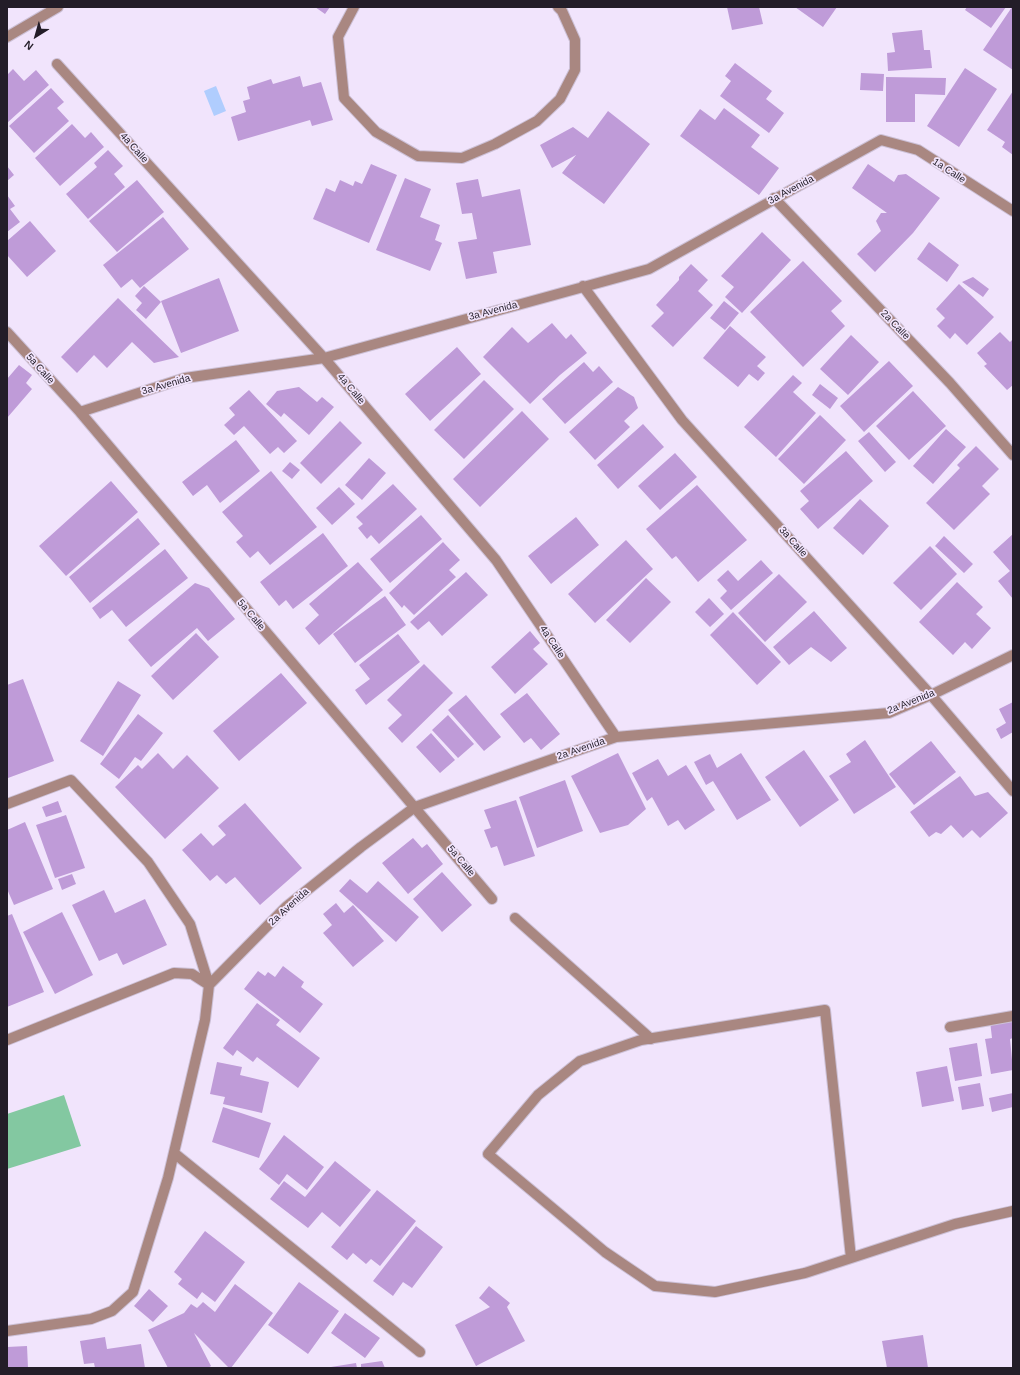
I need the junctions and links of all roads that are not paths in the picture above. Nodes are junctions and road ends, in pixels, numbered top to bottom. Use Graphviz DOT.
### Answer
graph roads {
  1 [pos="58,7"];
  2 [pos="354,7"];
  3 [pos="558,7"];
  4 [pos="7,37"];
  5 [pos="57,64"];
  6 [pos="881,140"];
  7 [pos="774,198"];
  8 [pos="1013,211"];
  9 [pos="583,286"];
  10 [pos="7,332"];
  11 [pos="324,358"];
  12 [pos="80,412"];
  13 [pos="1013,455"];
  14 [pos="1013,656"];
  15 [pos="931,695"];
  16 [pos="616,737"];
  17 [pos="1013,790"];
  18 [pos="7,804"];
  19 [pos="415,807"];
  20 [pos="492,899"];
  21 [pos="515,918"];
  22 [pos="209,985"];
  23 [pos="1013,1016"];
  24 [pos="950,1028"];
  25 [pos="651,1039"];
  26 [pos="7,1040"];
  27 [pos="174,1153"];
  28 [pos="1013,1211"];
  29 [pos="852,1258"];
  30 [pos="7,1331"];
  31 [pos="420,1352"];
  1 -- 4 [label="street"];
  2 -- 3 [label="street"];
  5 -- 11 [label="street, 4a Calle"];
  6 -- 7 [label="street, 3a Avenida"];
  6 -- 8 [label="street, 1a Calle"];
  7 -- 9 [label="street, 3a Avenida"];
  7 -- 13 [label="street, 2a Calle"];
  9 -- 11 [label="street, 3a Avenida"];
  9 -- 15 [label="street, 3a Calle"];
  10 -- 12 [label="street, 5a Calle"];
  11 -- 12 [label="street, 3a Avenida"];
  11 -- 16 [label="street, 4a Calle"];
  12 -- 19 [label="street, 5a Calle"];
  14 -- 15 [label="street, 2a Avenida"];
  15 -- 16 [label="street, 2a Avenida"];
  15 -- 17 [label="street, 3a Calle"];
  16 -- 19 [label="street, 2a Avenida"];
  18 -- 22 [label="street"];
  19 -- 20 [label="street, 5a Calle"];
  19 -- 22 [label="street, 2a Avenida"];
  21 -- 25 [label="street"];
  22 -- 26 [label="street"];
  22 -- 27 [label="street"];
  23 -- 24 [label="street"];
  25 -- 29 [label="street"];
  25 -- 29 [label="street"];
  27 -- 30 [label="street"];
  27 -- 31 [label="street"];
  28 -- 29 [label="street"];
}
